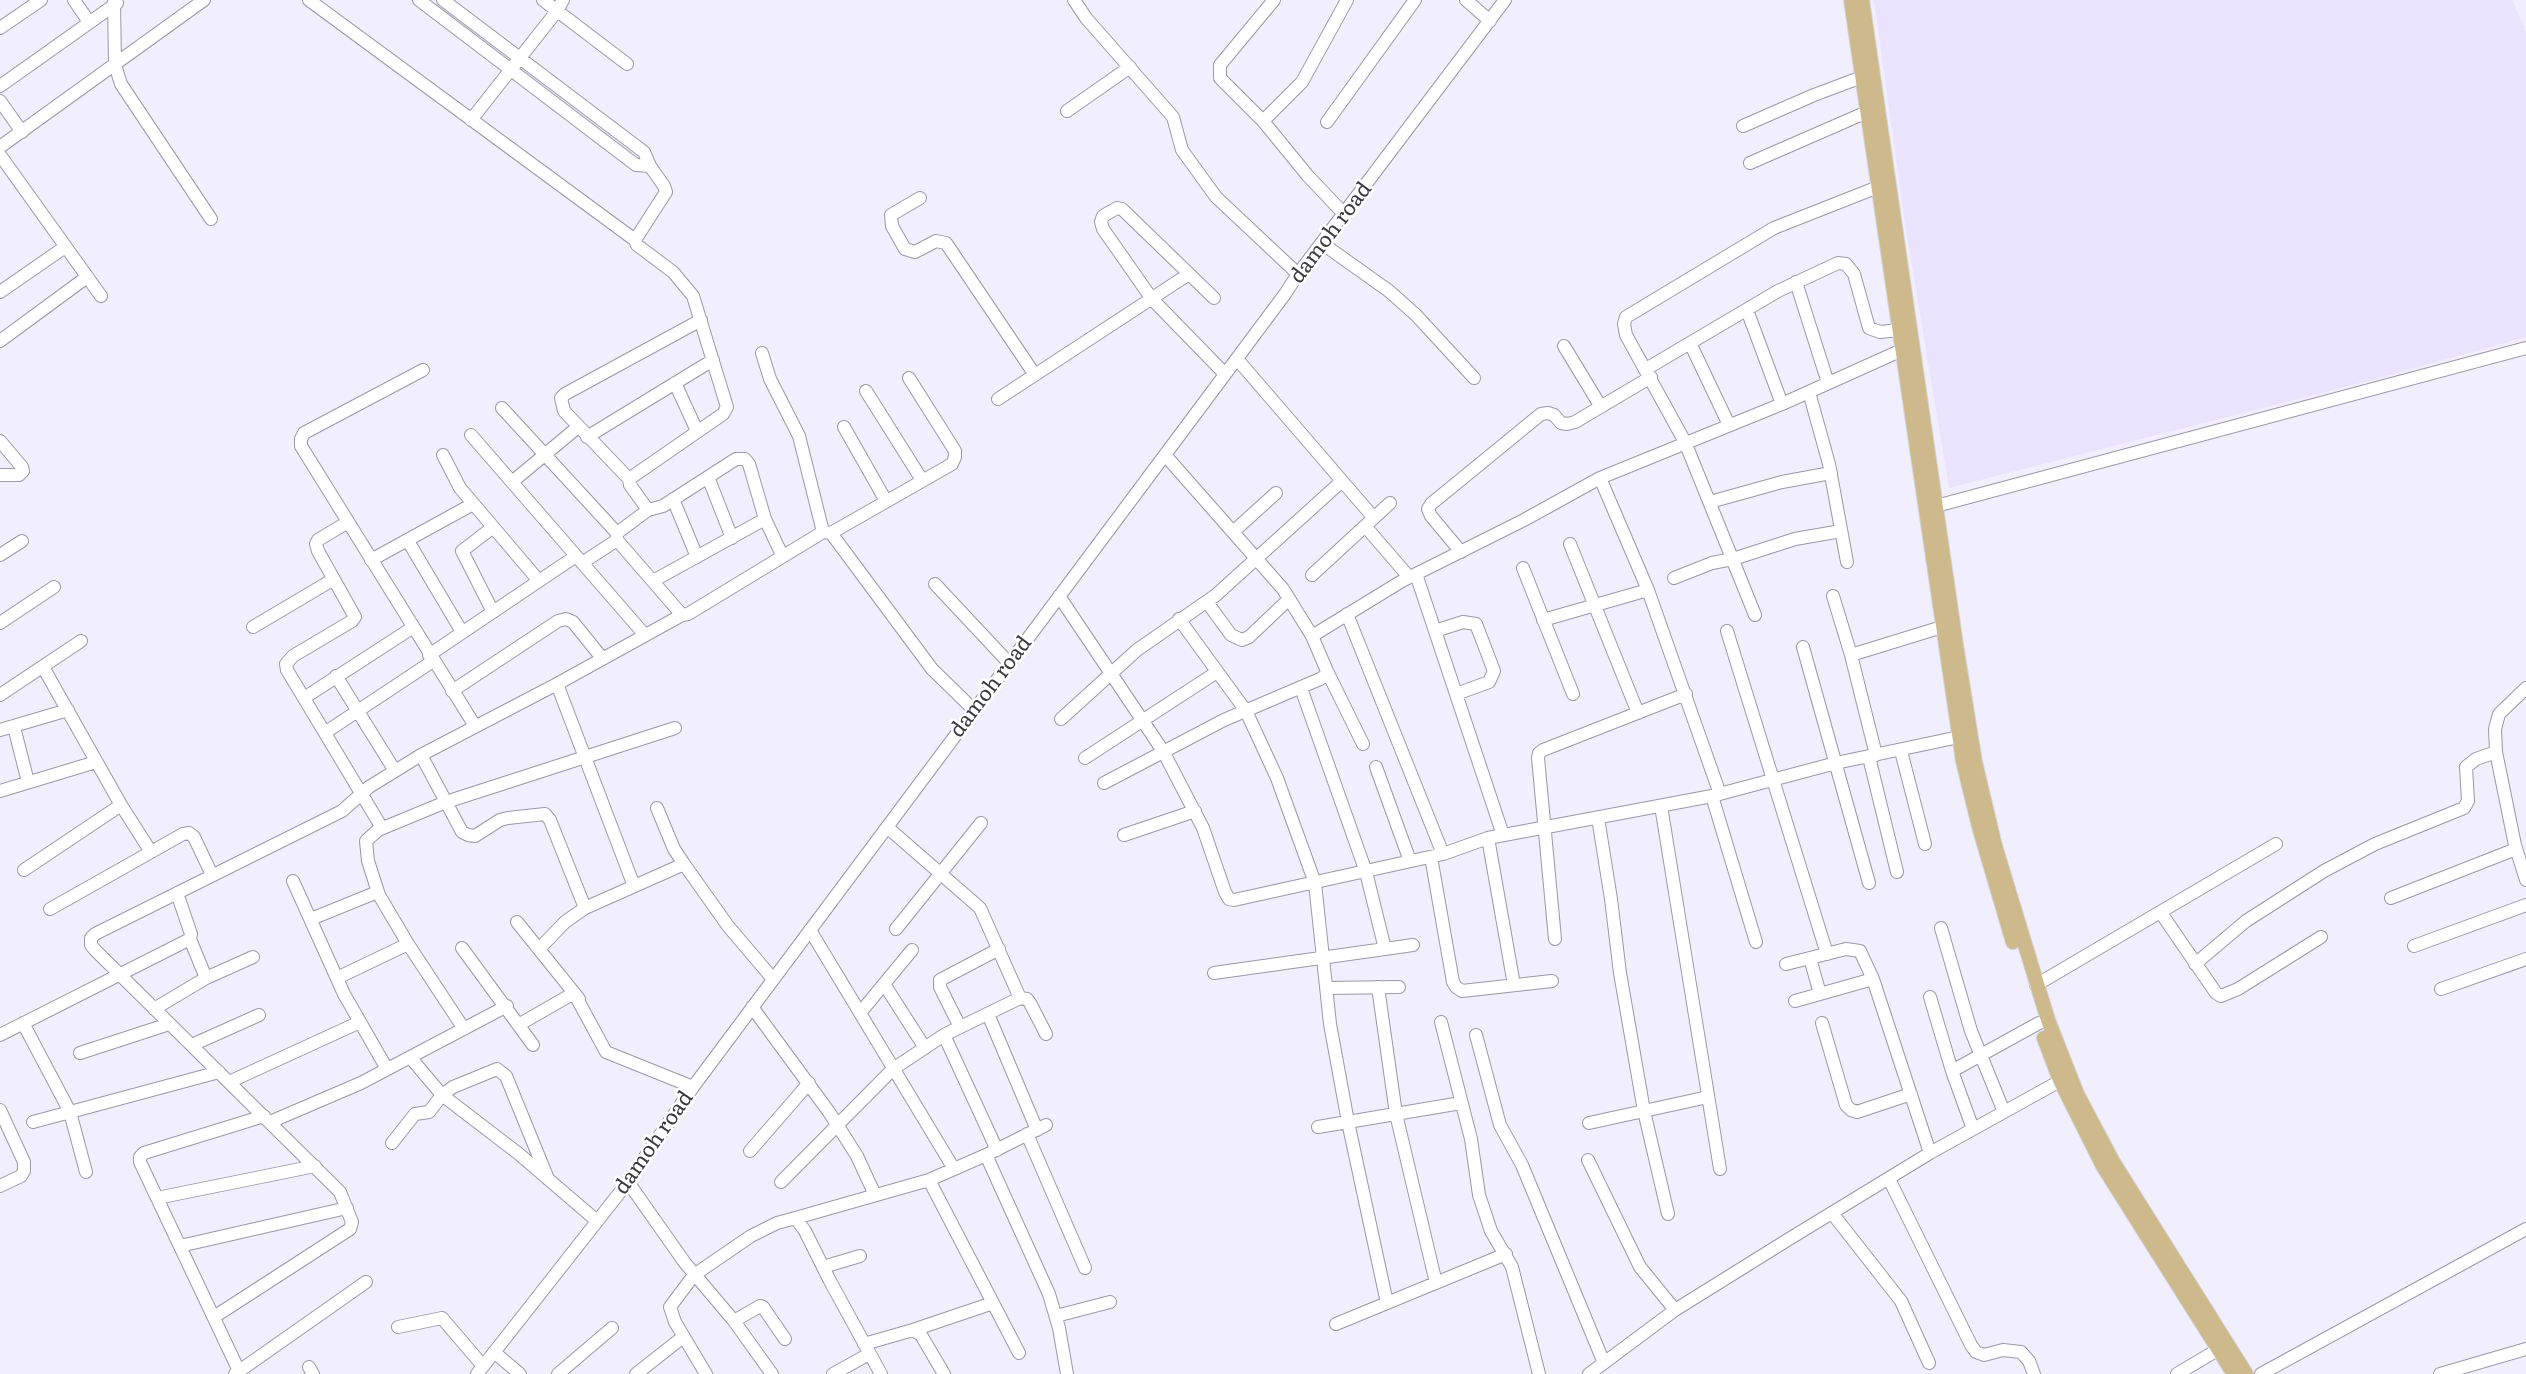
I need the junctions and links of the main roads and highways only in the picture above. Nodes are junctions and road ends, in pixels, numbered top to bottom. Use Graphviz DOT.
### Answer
graph roads {
  1 [pos="1851,0"];
  2 [pos="1862,0"];
  3 [pos="2064,1078"];
  4 [pos="2234,1374"];
  5 [pos="2246,1374"];
  1 -- 3 [label="main road"];
  2 -- 3 [label="main road"];
  3 -- 4 [label="main road"];
  3 -- 5 [label="main road"];
}
